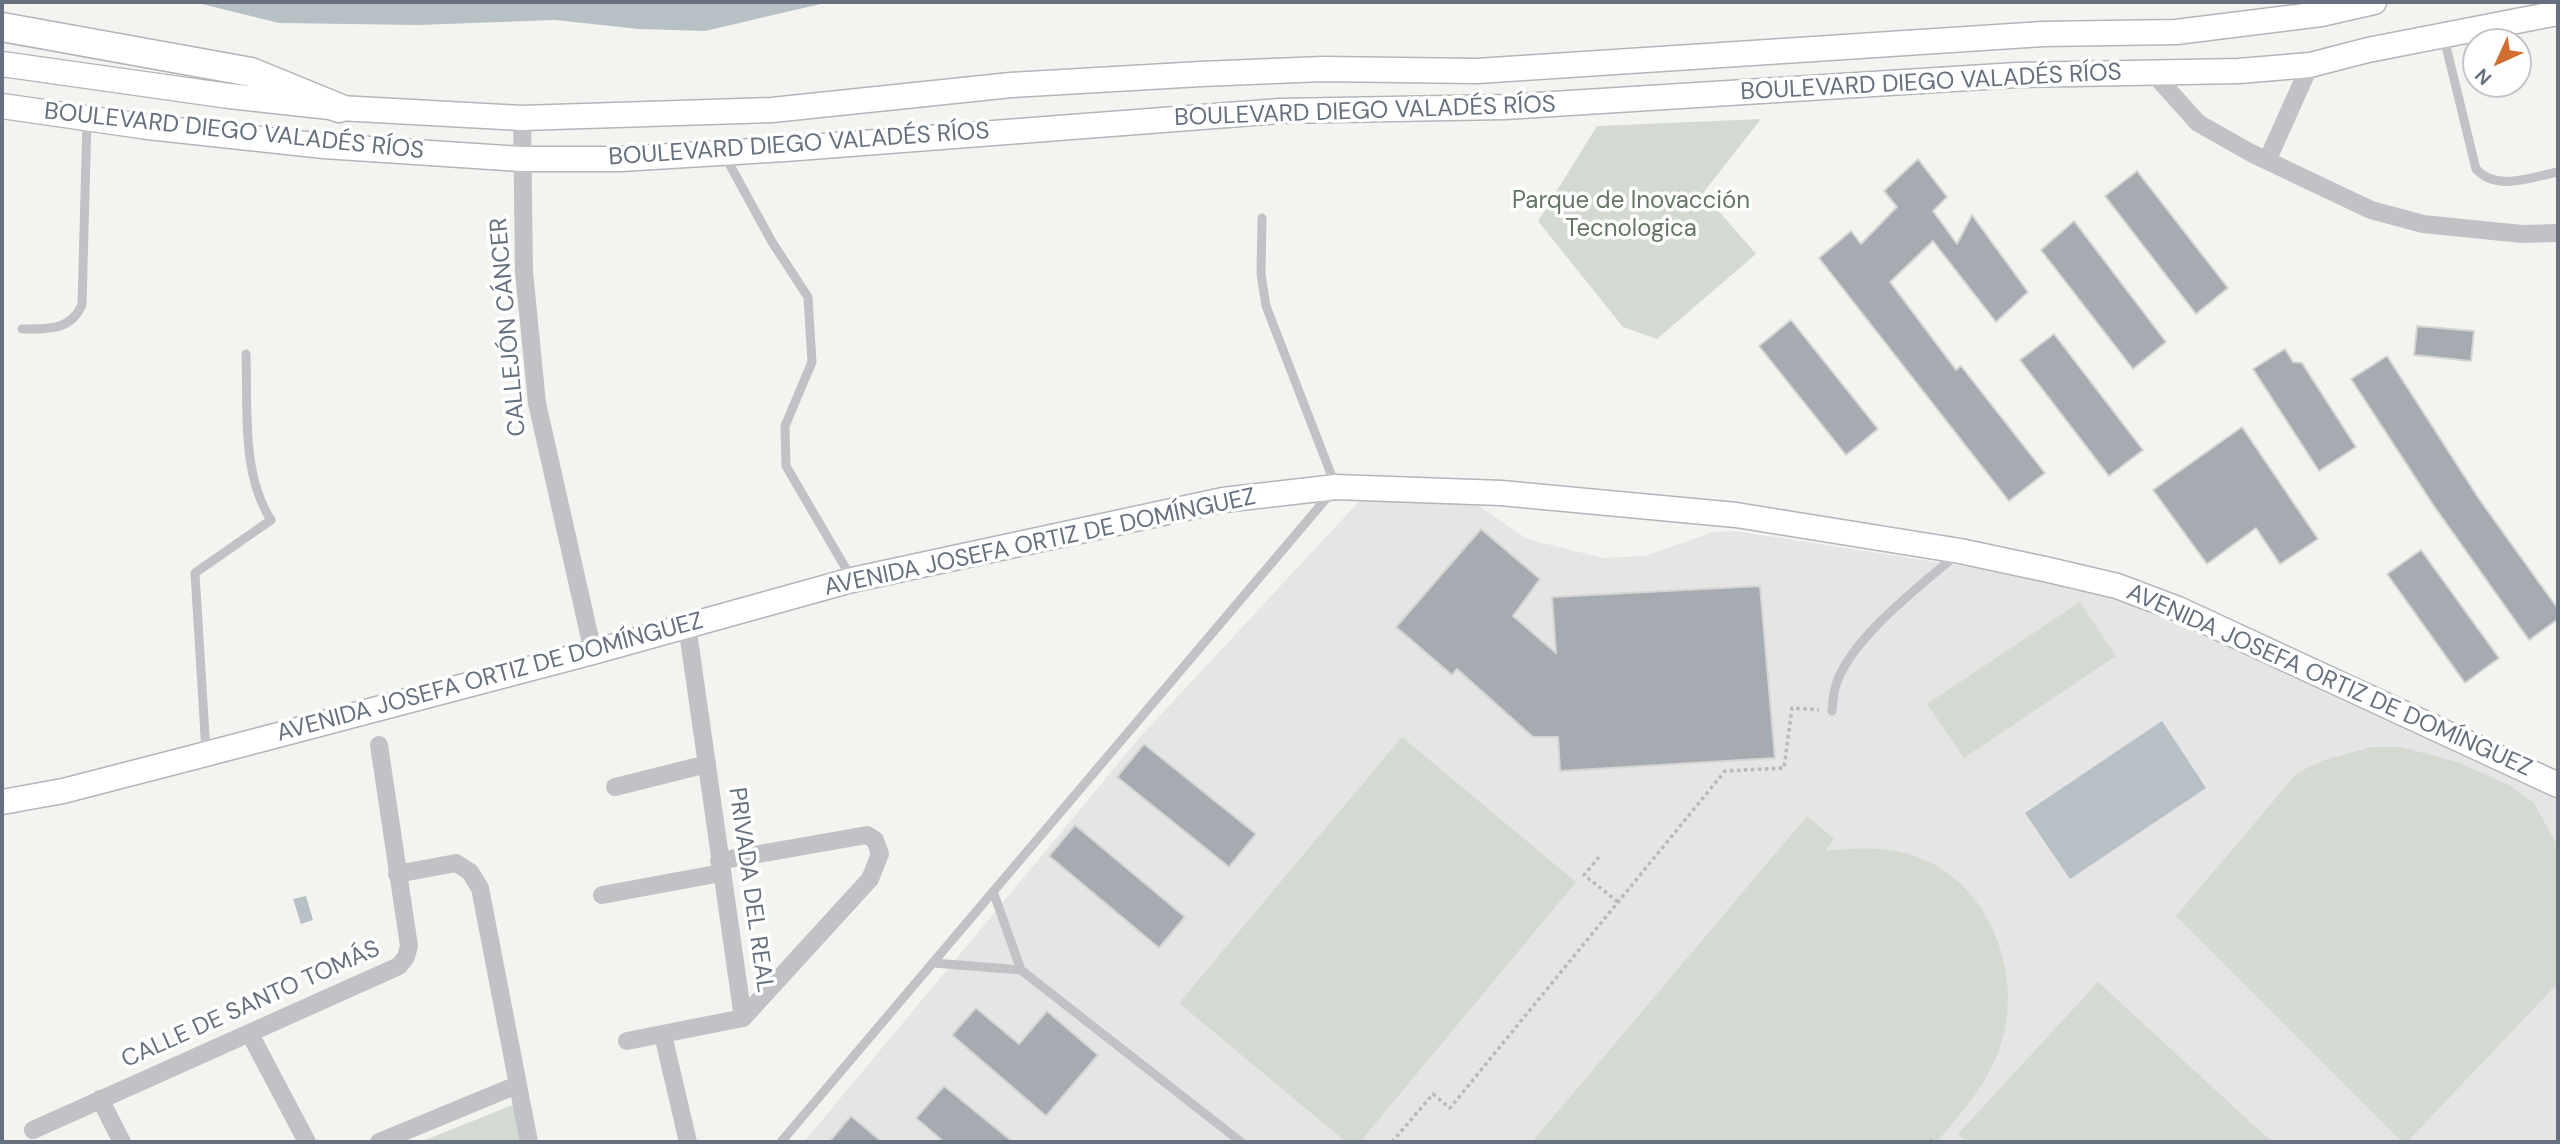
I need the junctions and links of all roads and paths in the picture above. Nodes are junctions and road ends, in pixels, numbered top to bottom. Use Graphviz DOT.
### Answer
graph roads {
  1 [pos="2374,2"];
  2 [pos="2556,13"];
  3 [pos="2,27"];
  4 [pos="2444,36"];
  5 [pos="2,64"];
  6 [pos="2310,65"];
  7 [pos="2153,73"];
  8 [pos="2,106"];
  9 [pos="339,108"];
  10 [pos="87,118"];
  11 [pos="522,118"];
  12 [pos="724,154"];
  13 [pos="521,159"];
  14 [pos="2267,161"];
  15 [pos="2558,172"];
  16 [pos="1262,218"];
  17 [pos="2558,233"];
  18 [pos="22,329"];
  19 [pos="246,354"];
  20 [pos="1336,487"];
  21 [pos="1960,551"];
  22 [pos="852,580"];
  23 [pos="687,625"];
  24 [pos="593,652"];
  25 [pos="1832,711"];
  26 [pos="379,745"];
  27 [pos="206,754"];
  28 [pos="707,764"];
  29 [pos="2558,785"];
  30 [pos="615,788"];
  31 [pos="2,802"];
  32 [pos="1599,858"];
  33 [pos="720,867"];
  34 [pos="397,874"];
  35 [pos="993,891"];
  36 [pos="602,895"];
  37 [pos="1618,902"];
  38 [pos="934,963"];
  39 [pos="1021,971"];
  40 [pos="743,1017"];
  41 [pos="250,1034"];
  42 [pos="663,1035"];
  43 [pos="627,1041"];
  44 [pos="517,1085"];
  45 [pos="100,1099"];
  46 [pos="33,1130"];
  47 [pos="122,1142"];
  48 [pos="307,1142"];
  49 [pos="379,1142"];
  50 [pos="529,1142"];
  51 [pos="688,1142"];
  52 [pos="781,1142"];
  53 [pos="1241,1142"];
  54 [pos="1392,1142"];
  1 -- 11 [label="main road, BOULEVARD DIEGO VALADÉS RÍOS"];
  2 -- 4 [label="main road, BOULEVARD DIEGO VALADÉS RÍOS"];
  3 -- 9 [label="main road"];
  4 -- 6 [label="main road, BOULEVARD DIEGO VALADÉS RÍOS"];
  4 -- 15 [label="lane"];
  5 -- 9 [label="main road, BOULEVARD DIEGO VALADÉS RÍOS"];
  6 -- 7 [label="main road, BOULEVARD DIEGO VALADÉS RÍOS"];
  6 -- 14 [label="street"];
  7 -- 12 [label="main road, BOULEVARD DIEGO VALADÉS RÍOS"];
  7 -- 14 [label="street"];
  8 -- 10 [label="main road, BOULEVARD DIEGO VALADÉS RÍOS"];
  9 -- 11 [label="main road, BOULEVARD DIEGO VALADÉS RÍOS"];
  10 -- 13 [label="main road, BOULEVARD DIEGO VALADÉS RÍOS"];
  10 -- 18 [label="lane"];
  11 -- 13 [label="street, CALLEJÓN CÁNCER"];
  12 -- 13 [label="main road, BOULEVARD DIEGO VALADÉS RÍOS"];
  12 -- 22 [label="lane"];
  13 -- 24 [label="street, CALLEJÓN CÁNCER"];
  14 -- 17 [label="street"];
  16 -- 20 [label="lane"];
  19 -- 27 [label="lane"];
  20 -- 21 [label="main road, AVENIDA JOSEFA ORTIZ DE DOMÍNGUEZ"];
  20 -- 22 [label="main road, AVENIDA JOSEFA ORTIZ DE DOMÍNGUEZ"];
  20 -- 35 [label="lane"];
  21 -- 25 [label="lane"];
  21 -- 29 [label="main road, AVENIDA JOSEFA ORTIZ DE DOMÍNGUEZ"];
  22 -- 23 [label="main road, AVENIDA JOSEFA ORTIZ DE DOMÍNGUEZ"];
  23 -- 24 [label="main road, AVENIDA JOSEFA ORTIZ DE DOMÍNGUEZ"];
  23 -- 28 [label="street, PRIVADA DEL REAL"];
  24 -- 27 [label="main road, AVENIDA JOSEFA ORTIZ DE DOMÍNGUEZ"];
  25 -- 37 [label="path"];
  26 -- 34 [label="street, CALLE DE SANTO TOMÁS"];
  27 -- 31 [label="main road, AVENIDA JOSEFA ORTIZ DE DOMÍNGUEZ"];
  28 -- 30 [label="street"];
  28 -- 33 [label="street, PRIVADA DEL REAL"];
  32 -- 37 [label="path"];
  33 -- 36 [label="street"];
  33 -- 40 [label="street, PRIVADA DEL REAL"];
  33 -- 40 [label="street, PRIVADA DEL REAL"];
  34 -- 41 [label="street, CALLE DE SANTO TOMÁS"];
  34 -- 44 [label="street"];
  35 -- 38 [label="lane"];
  35 -- 39 [label="lane"];
  37 -- 54 [label="path"];
  38 -- 39 [label="lane"];
  38 -- 52 [label="lane"];
  39 -- 53 [label="lane"];
  40 -- 42 [label="street"];
  41 -- 45 [label="street, CALLE DE SANTO TOMÁS"];
  41 -- 48 [label="street"];
  42 -- 43 [label="street"];
  42 -- 51 [label="street"];
  44 -- 49 [label="street"];
  44 -- 50 [label="street"];
  45 -- 46 [label="street, CALLE DE SANTO TOMÁS"];
  45 -- 47 [label="street"];
}
